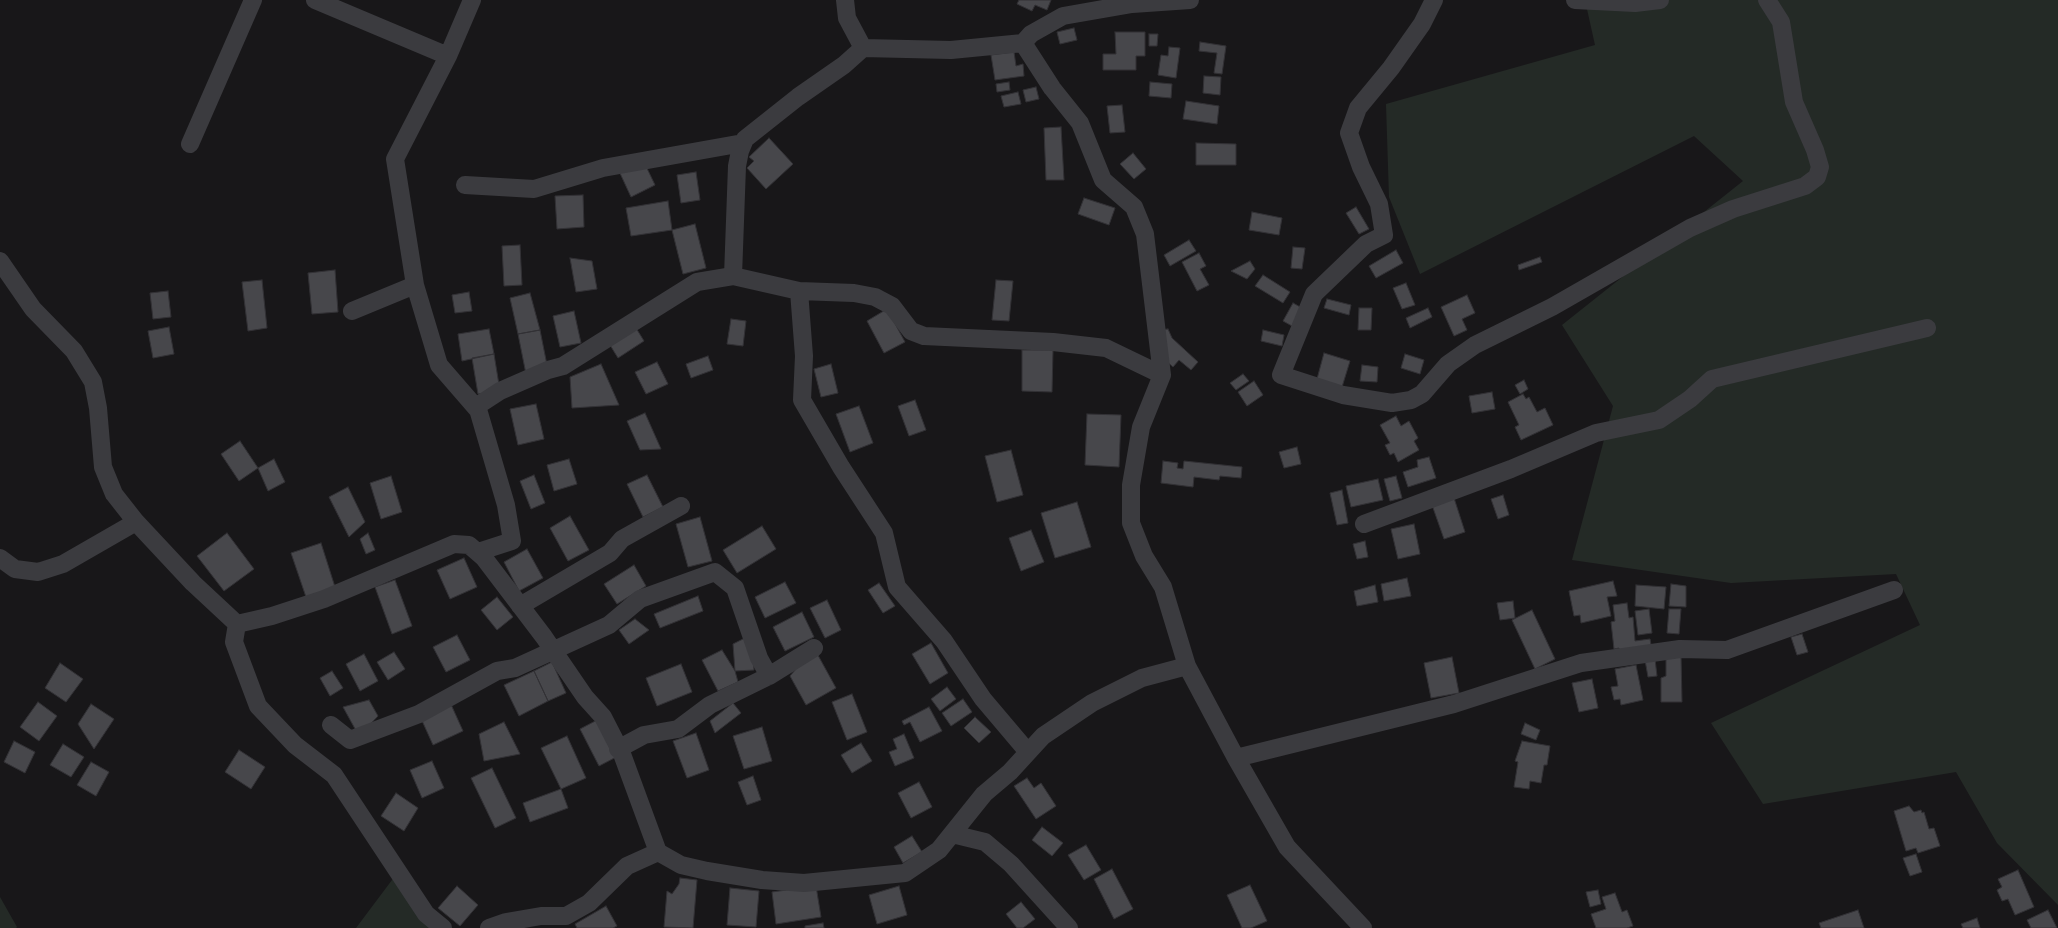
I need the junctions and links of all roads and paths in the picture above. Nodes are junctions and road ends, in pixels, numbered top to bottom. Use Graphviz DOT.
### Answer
graph roads {
  1 [pos="253,0"];
  2 [pos="315,0"];
  3 [pos="472,0"];
  4 [pos="845,0"];
  5 [pos="1186,0"];
  6 [pos="1434,0"];
  7 [pos="1575,0"];
  8 [pos="1660,0"];
  9 [pos="1767,0"];
  10 [pos="1132,2"];
  11 [pos="1023,43"];
  12 [pos="863,48"];
  13 [pos="448,56"];
  14 [pos="743,143"];
  15 [pos="190,144"];
  16 [pos="466,185"];
  17 [pos="0,261"];
  18 [pos="733,276"];
  19 [pos="415,284"];
  20 [pos="798,291"];
  21 [pos="352,310"];
  22 [pos="1927,328"];
  23 [pos="1162,375"];
  24 [pos="478,410"];
  25 [pos="682,506"];
  26 [pos="136,522"];
  27 [pos="1364,524"];
  28 [pos="478,552"];
  29 [pos="0,558"];
  30 [pos="1894,590"];
  31 [pos="520,606"];
  32 [pos="237,624"];
  33 [pos="814,648"];
  34 [pos="553,650"];
  35 [pos="1187,666"];
  36 [pos="769,676"];
  37 [pos="331,725"];
  38 [pos="618,749"];
  39 [pos="1027,751"];
  40 [pos="1236,758"];
  41 [pos="952,834"];
  42 [pos="658,852"];
  43 [pos="443,928"];
  44 [pos="489,928"];
  45 [pos="1068,928"];
  46 [pos="1362,928"];
  1 -- 15 [label="street"];
  2 -- 13 [label="street"];
  3 -- 13 [label="street"];
  4 -- 12 [label="street"];
  5 -- 10 [label="street"];
  6 -- 9 [label="street"];
  7 -- 8 [label="street"];
  10 -- 11 [label="street"];
  11 -- 12 [label="street"];
  11 -- 23 [label="street"];
  12 -- 14 [label="street"];
  13 -- 19 [label="street"];
  14 -- 16 [label="street"];
  14 -- 18 [label="street"];
  17 -- 26 [label="street"];
  18 -- 20 [label="street"];
  18 -- 24 [label="street"];
  19 -- 21 [label="street"];
  19 -- 24 [label="street"];
  20 -- 23 [label="street"];
  20 -- 39 [label="street"];
  22 -- 27 [label="street"];
  23 -- 35 [label="street"];
  24 -- 28 [label="street"];
  25 -- 31 [label="street"];
  26 -- 29 [label="street"];
  26 -- 32 [label="street"];
  28 -- 31 [label="street"];
  28 -- 32 [label="street"];
  30 -- 40 [label="street"];
  31 -- 34 [label="street"];
  32 -- 43 [label="street"];
  33 -- 36 [label="street"];
  34 -- 36 [label="street"];
  34 -- 37 [label="street"];
  34 -- 38 [label="street"];
  35 -- 39 [label="street"];
  35 -- 40 [label="street"];
  36 -- 38 [label="street"];
  38 -- 42 [label="street"];
  39 -- 41 [label="street"];
  40 -- 46 [label="street"];
  41 -- 42 [label="street"];
  41 -- 45 [label="street"];
  42 -- 44 [label="street"];
}
